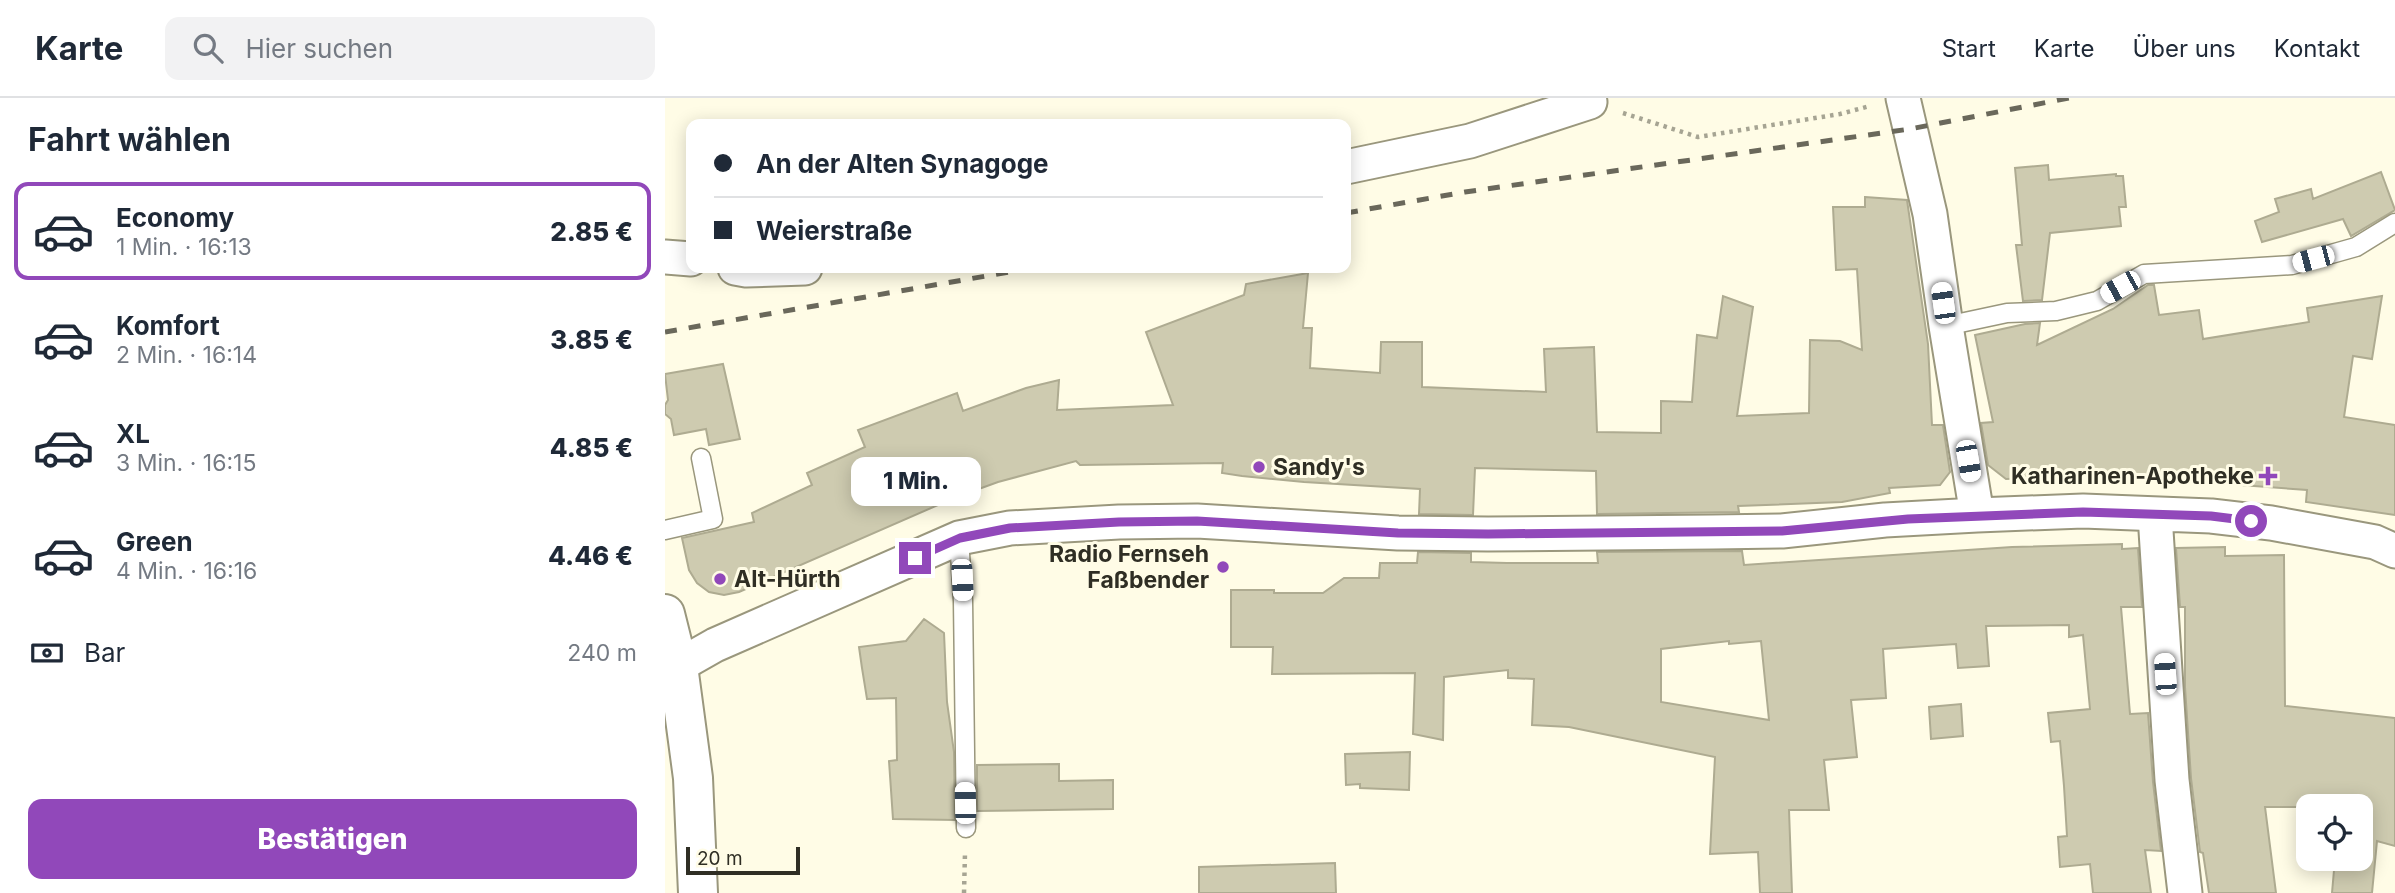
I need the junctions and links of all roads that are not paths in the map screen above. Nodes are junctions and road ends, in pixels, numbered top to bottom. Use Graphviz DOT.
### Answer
graph roads {
  1 [pos="1890,101"];
  2 [pos="1590,102"];
  3 [pos="1351,166"];
  4 [pos="2395,223"];
  5 [pos="665,257"];
  6 [pos="686,259"];
  7 [pos="1946,326"];
  8 [pos="701,458"];
  9 [pos="1977,514"];
  10 [pos="2155,515"];
  11 [pos="665,530"];
  12 [pos="960,538"];
  13 [pos="2395,551"];
  14 [pos="665,614"];
  15 [pos="671,667"];
  16 [pos="966,828"];
  17 [pos="698,893"];
  18 [pos="2185,893"];
  1 -- 7 [label="street"];
  2 -- 3 [label="street"];
  4 -- 7 [label="lane"];
  5 -- 6 [label="street"];
  7 -- 9 [label="street"];
  8 -- 11 [label="lane"];
  9 -- 10 [label="street"];
  9 -- 12 [label="street"];
  10 -- 13 [label="street"];
  10 -- 18 [label="street"];
  12 -- 15 [label="street"];
  12 -- 16 [label="lane"];
  14 -- 15 [label="street"];
  15 -- 17 [label="street"];
}
